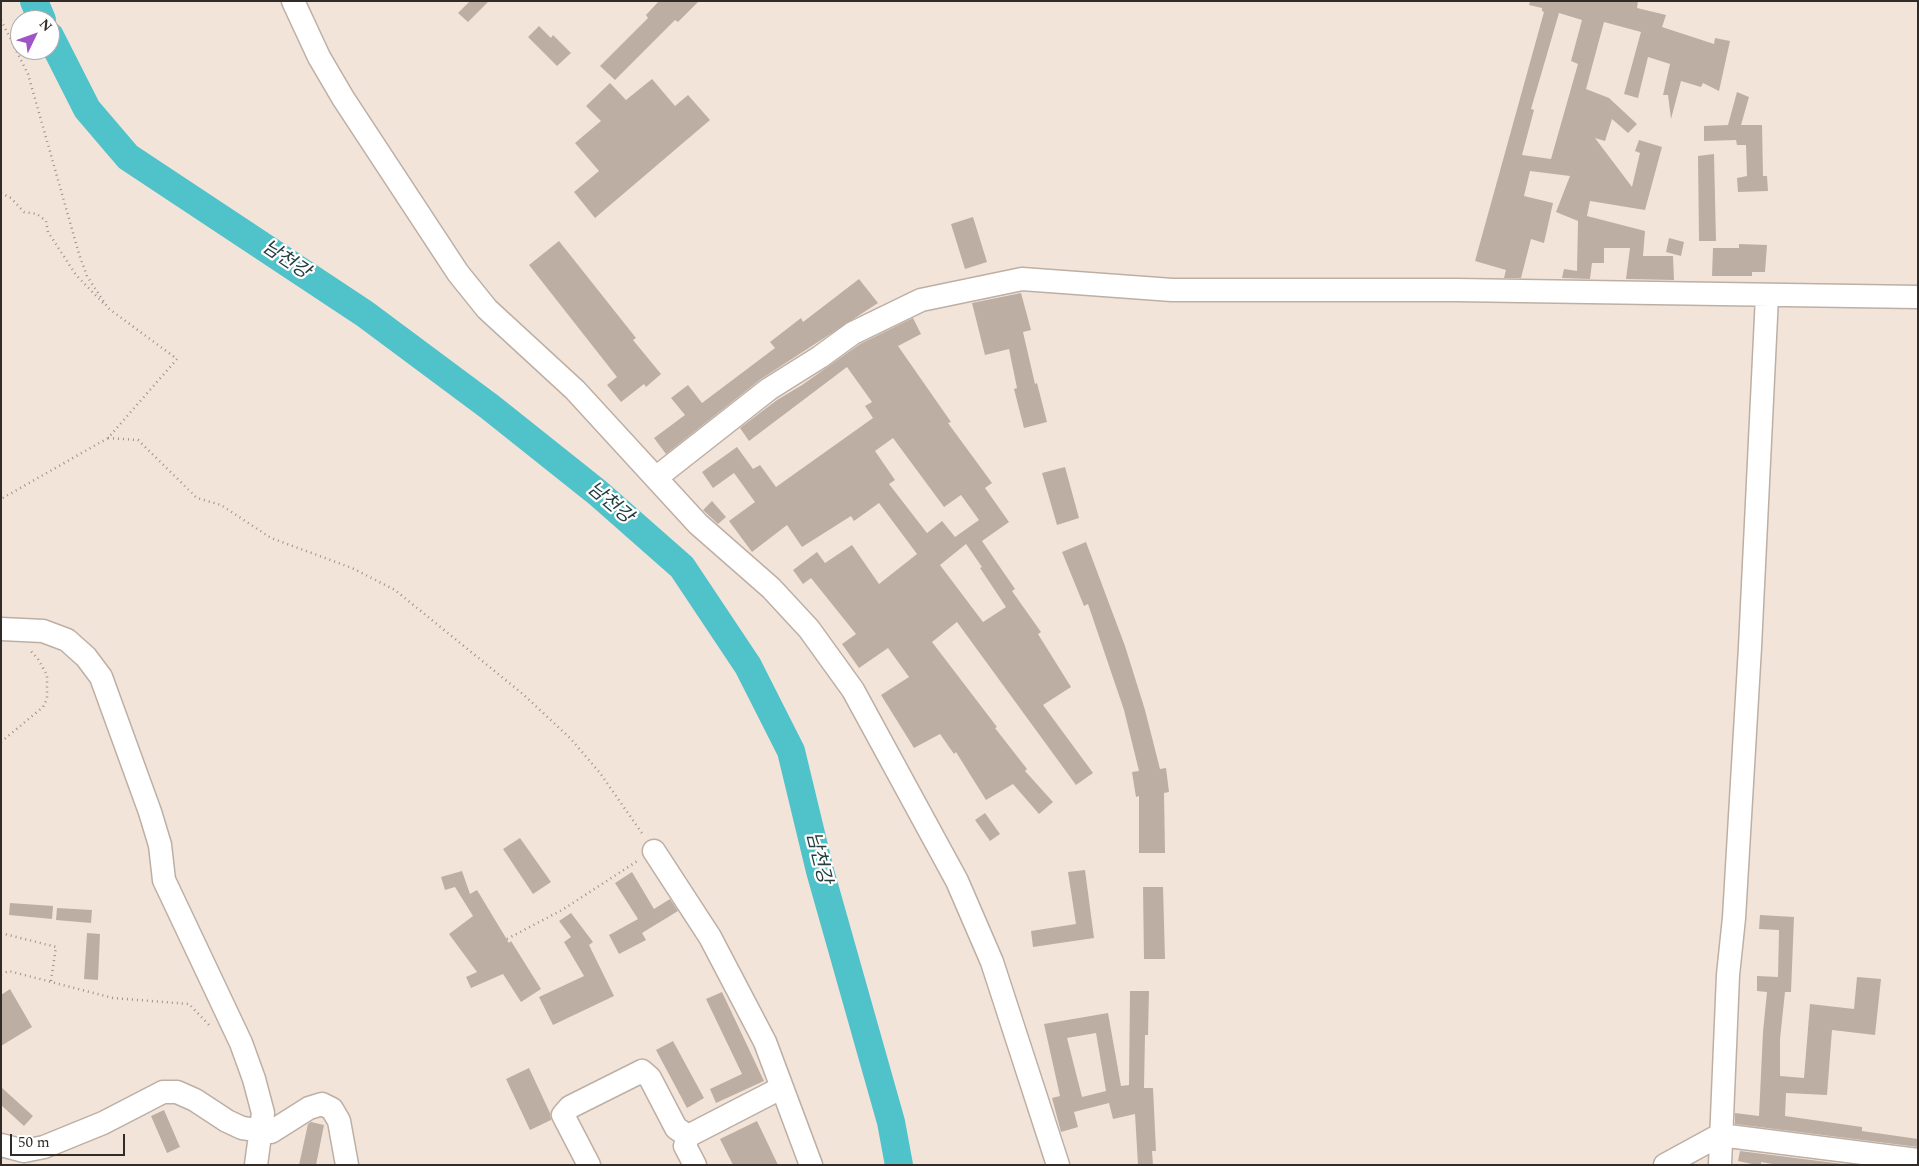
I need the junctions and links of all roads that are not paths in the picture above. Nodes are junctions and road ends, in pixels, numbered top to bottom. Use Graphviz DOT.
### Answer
graph roads {
  1 [pos="293,1"];
  2 [pos="1767,296"];
  3 [pos="1918,297"];
  4 [pos="657,477"];
  5 [pos="1,629"];
  6 [pos="654,851"];
  7 [pos="781,1088"];
  8 [pos="260,1130"];
  9 [pos="1720,1135"];
  10 [pos="688,1136"];
  11 [pos="1,1145"];
  12 [pos="1918,1160"];
  13 [pos="256,1165"];
  14 [pos="347,1165"];
  15 [pos="588,1165"];
  16 [pos="695,1165"];
  17 [pos="811,1165"];
  18 [pos="1058,1165"];
  19 [pos="1666,1165"];
  20 [pos="1720,1165"];
  1 -- 4 [label="street"];
  2 -- 3 [label="street"];
  2 -- 4 [label="street"];
  2 -- 9 [label="street"];
  4 -- 18 [label="street"];
  5 -- 8 [label="street"];
  6 -- 7 [label="street"];
  7 -- 10 [label="street"];
  7 -- 17 [label="street"];
  8 -- 11 [label="street"];
  8 -- 13 [label="street"];
  8 -- 14 [label="street"];
  9 -- 12 [label="street"];
  9 -- 19 [label="street"];
  9 -- 20 [label="street"];
  10 -- 15 [label="street"];
  10 -- 16 [label="street"];
}
